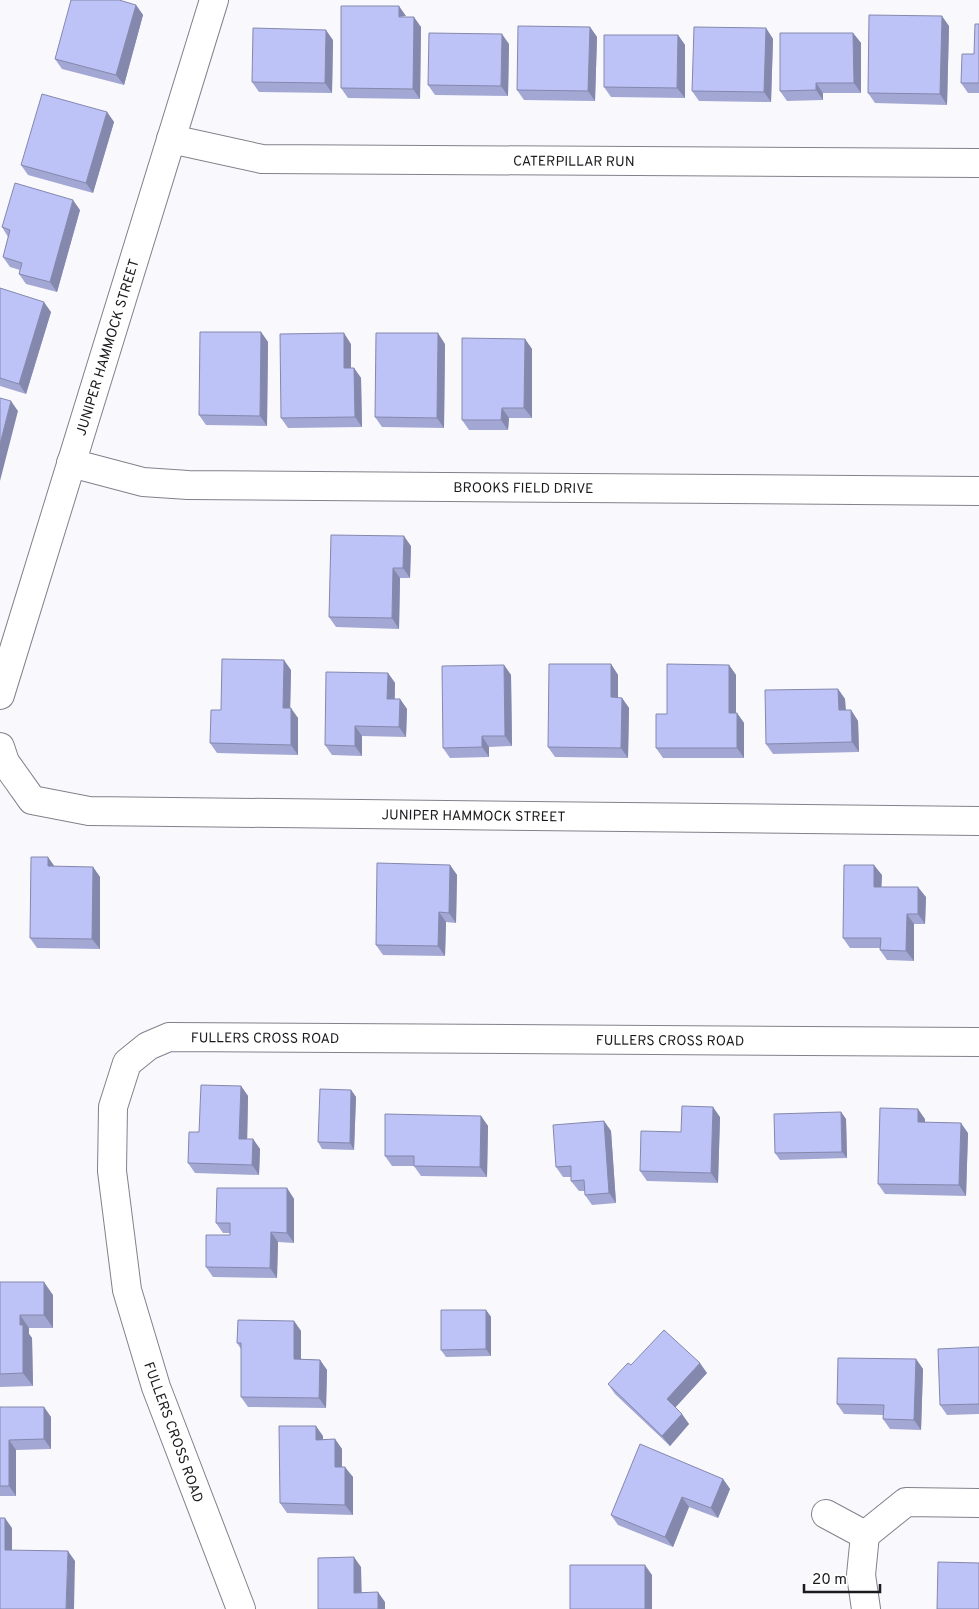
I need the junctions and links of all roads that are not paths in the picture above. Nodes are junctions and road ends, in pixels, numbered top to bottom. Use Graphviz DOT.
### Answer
graph roads {
  1 [pos="214,0"];
  2 [pos="171,140"];
  3 [pos="979,163"];
  4 [pos="71,463"];
  5 [pos="979,492"];
  6 [pos="0,695"];
  7 [pos="0,747"];
  8 [pos="979,821"];
  9 [pos="979,1042"];
  10 [pos="979,1503"];
  11 [pos="826,1514"];
  12 [pos="865,1536"];
  13 [pos="241,1609"];
  14 [pos="866,1609"];
  1 -- 2 [label="street, JUNIPER HAMMOCK STREET"];
  2 -- 3 [label="street, CATERPILLAR RUN"];
  2 -- 4 [label="street, JUNIPER HAMMOCK STREET"];
  4 -- 5 [label="street, BROOKS FIELD DRIVE"];
  4 -- 6 [label="street, JUNIPER HAMMOCK STREET"];
  7 -- 8 [label="street, JUNIPER HAMMOCK STREET"];
  9 -- 13 [label="street, FULLERS CROSS ROAD"];
  10 -- 12 [label="street"];
  11 -- 12 [label="street"];
  12 -- 14 [label="street"];
}
